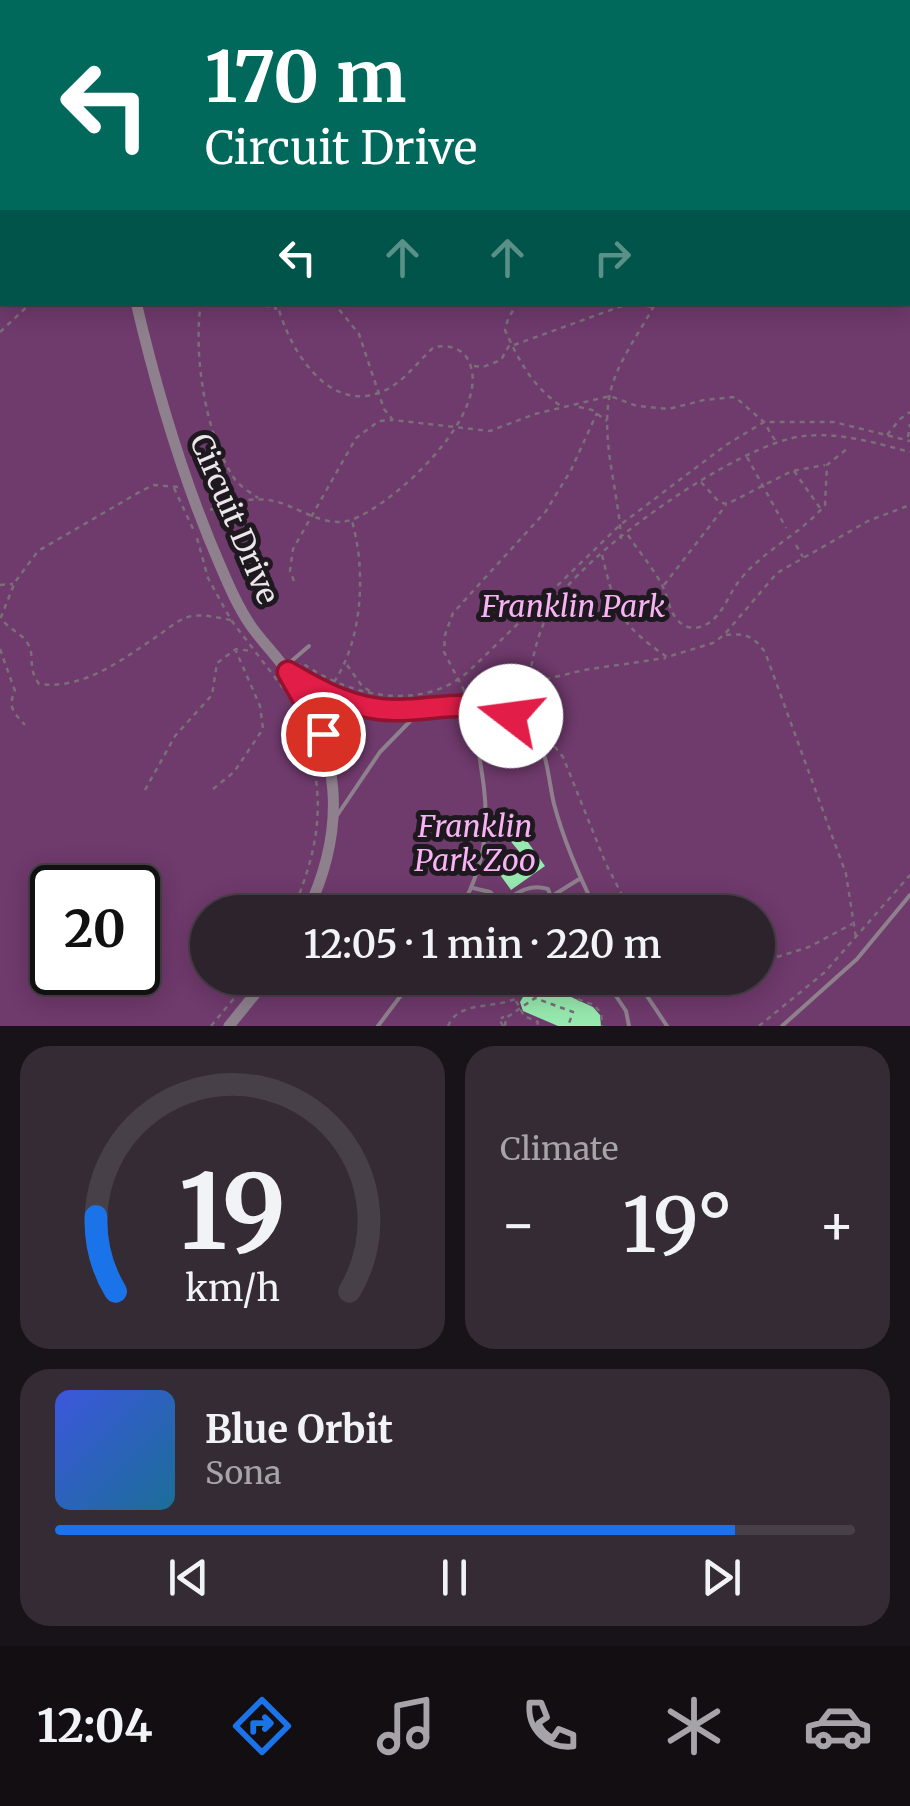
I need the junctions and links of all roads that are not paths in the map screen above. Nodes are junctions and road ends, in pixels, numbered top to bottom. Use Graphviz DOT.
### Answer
graph roads {
  1 [pos="137,305"];
  2 [pos="309,646"];
  3 [pos="291,668"];
  4 [pos="471,704"];
  5 [pos="423,708"];
  6 [pos="333,822"];
  7 [pos="581,878"];
  8 [pos="470,887"];
  9 [pos="316,895"];
  10 [pos="466,895"];
  11 [pos="493,895"];
  12 [pos="514,895"];
  13 [pos="551,895"];
  14 [pos="554,895"];
  15 [pos="589,895"];
  16 [pos="910,895"];
  17 [pos="254,995"];
  18 [pos="401,995"];
  19 [pos="615,995"];
  20 [pos="647,995"];
  21 [pos="229,1026"];
  22 [pos="378,1026"];
  23 [pos="629,1026"];
  24 [pos="668,1026"];
  25 [pos="782,1026"];
  1 -- 3 [label="main road, Circuit Drive"];
  2 -- 3 [label="lane"];
  3 -- 5 [label="lane"];
  3 -- 6 [label="main road, Circuit Drive"];
  4 -- 5 [label="lane"];
  4 -- 7 [label="lane"];
  4 -- 8 [label="lane"];
  5 -- 6 [label="lane"];
  6 -- 9 [label="main road, Circuit Drive"];
  7 -- 14 [label="lane"];
  7 -- 15 [label="lane"];
  8 -- 10 [label="lane"];
  8 -- 11 [label="lane"];
  12 -- 13 [label="lane"];
  16 -- 25 [label="lane"];
  17 -- 21 [label="main road"];
  18 -- 22 [label="lane"];
  19 -- 23 [label="lane"];
  20 -- 24 [label="lane"];
}
